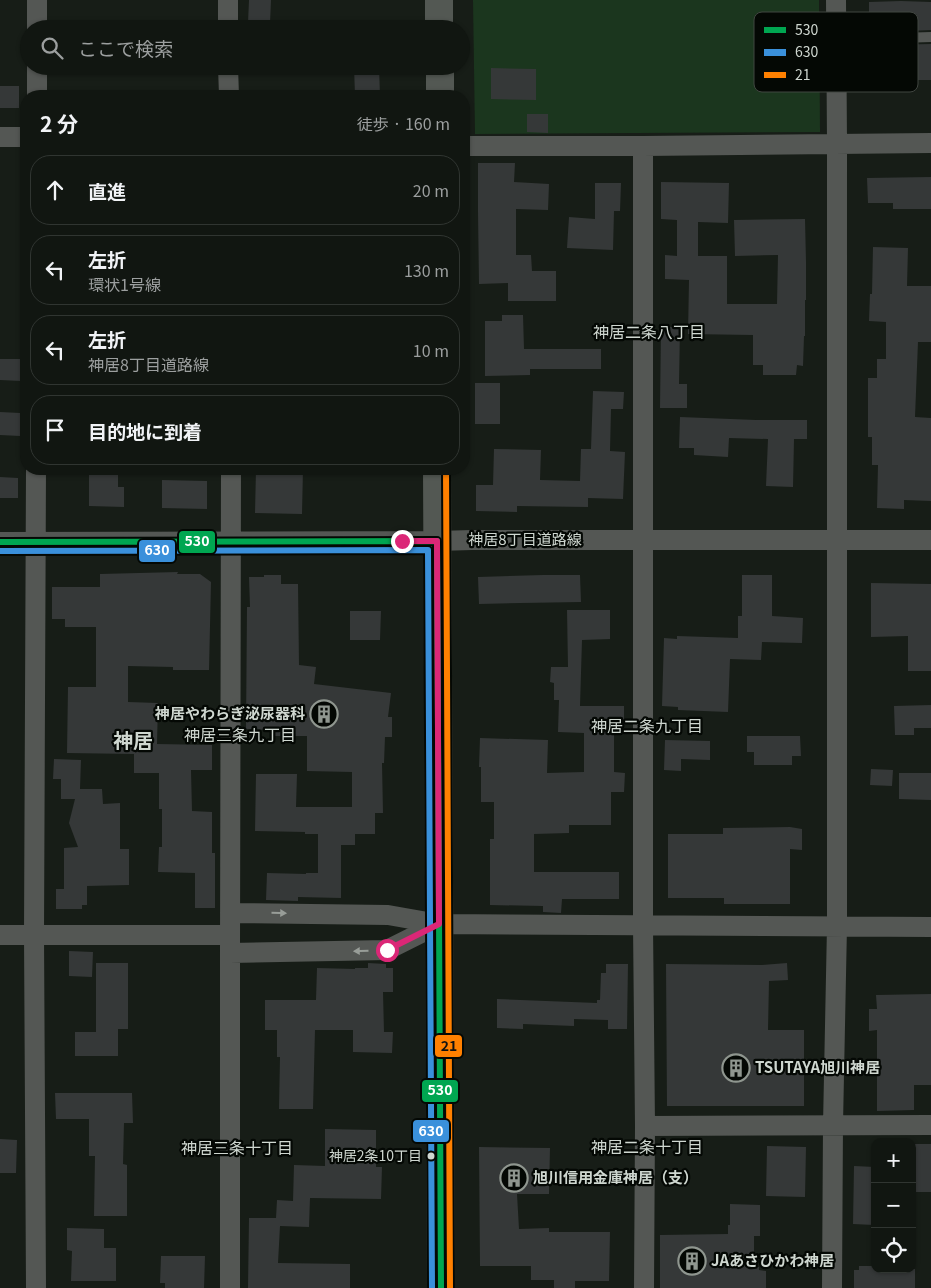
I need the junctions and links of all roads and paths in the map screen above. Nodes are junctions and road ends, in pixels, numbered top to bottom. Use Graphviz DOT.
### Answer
graph roads {
  1 [pos="36,0"];
  2 [pos="228,0"];
  3 [pos="439,0"];
  4 [pos="37,20"];
  5 [pos="228,20"];
  6 [pos="439,20"];
  7 [pos="918,38"];
  8 [pos="931,38"];
  9 [pos="37,75"];
  10 [pos="228,75"];
  11 [pos="440,75"];
  12 [pos="37,90"];
  13 [pos="228,90"];
  14 [pos="440,90"];
  15 [pos="837,92"];
  16 [pos="0,137"];
  17 [pos="20,137"];
  18 [pos="931,143"];
  19 [pos="838,144"];
  20 [pos="470,146"];
  21 [pos="643,146"];
  22 [pos="36,475"];
  23 [pos="231,475"];
  24 [pos="437,475"];
  25 [pos="838,540"];
  26 [pos="931,540"];
  27 [pos="437,541"];
  28 [pos="643,541"];
  29 [pos="0,542"];
  30 [pos="36,542"];
  31 [pos="232,542"];
  32 [pos="230,914"];
  33 [pos="439,924"];
  34 [pos="643,926"];
  35 [pos="837,926"];
  36 [pos="931,927"];
  37 [pos="0,935"];
  38 [pos="34,935"];
  39 [pos="230,944"];
  40 [pos="834,1125"];
  41 [pos="931,1125"];
  42 [pos="645,1126"];
  43 [pos="36,1288"];
  44 [pos="230,1288"];
  45 [pos="441,1288"];
  46 [pos="644,1288"];
  47 [pos="832,1288"];
  1 -- 4 [label="street"];
  2 -- 5 [label="street"];
  3 -- 6 [label="main road"];
  7 -- 8 [label="lane"];
  9 -- 12 [label="street"];
  10 -- 13 [label="street"];
  11 -- 14 [label="main road"];
  15 -- 19 [label="street"];
  16 -- 17 [label="street"];
  18 -- 19 [label="street"];
  19 -- 21 [label="street"];
  19 -- 25 [label="street"];
  20 -- 21 [label="street"];
  21 -- 28 [label="street"];
  22 -- 30 [label="street"];
  23 -- 31 [label="street"];
  24 -- 27 [label="main road"];
  25 -- 26 [label="street, 神居8丁目道路線"];
  25 -- 28 [label="street, 神居8丁目道路線"];
  25 -- 35 [label="street"];
  27 -- 28 [label="street, 神居8丁目道路線"];
  27 -- 31 [label="street, 神居8丁目道路線"];
  27 -- 33 [label="main road"];
  28 -- 34 [label="street"];
  29 -- 30 [label="street, 神居8丁目道路線"];
  30 -- 31 [label="street, 神居8丁目道路線"];
  30 -- 38 [label="street"];
  31 -- 32 [label="street"];
  32 -- 33 [label="street, one-way"];
  32 -- 39 [label="street"];
  33 -- 34 [label="street"];
  33 -- 39 [label="street, one-way"];
  33 -- 45 [label="main road"];
  34 -- 35 [label="street"];
  34 -- 42 [label="street"];
  35 -- 36 [label="street"];
  35 -- 40 [label="street"];
  37 -- 38 [label="street"];
  38 -- 39 [label="street"];
  38 -- 43 [label="street"];
  39 -- 44 [label="street"];
  40 -- 41 [label="street"];
  40 -- 42 [label="street"];
  40 -- 47 [label="street"];
  42 -- 46 [label="street"];
}
